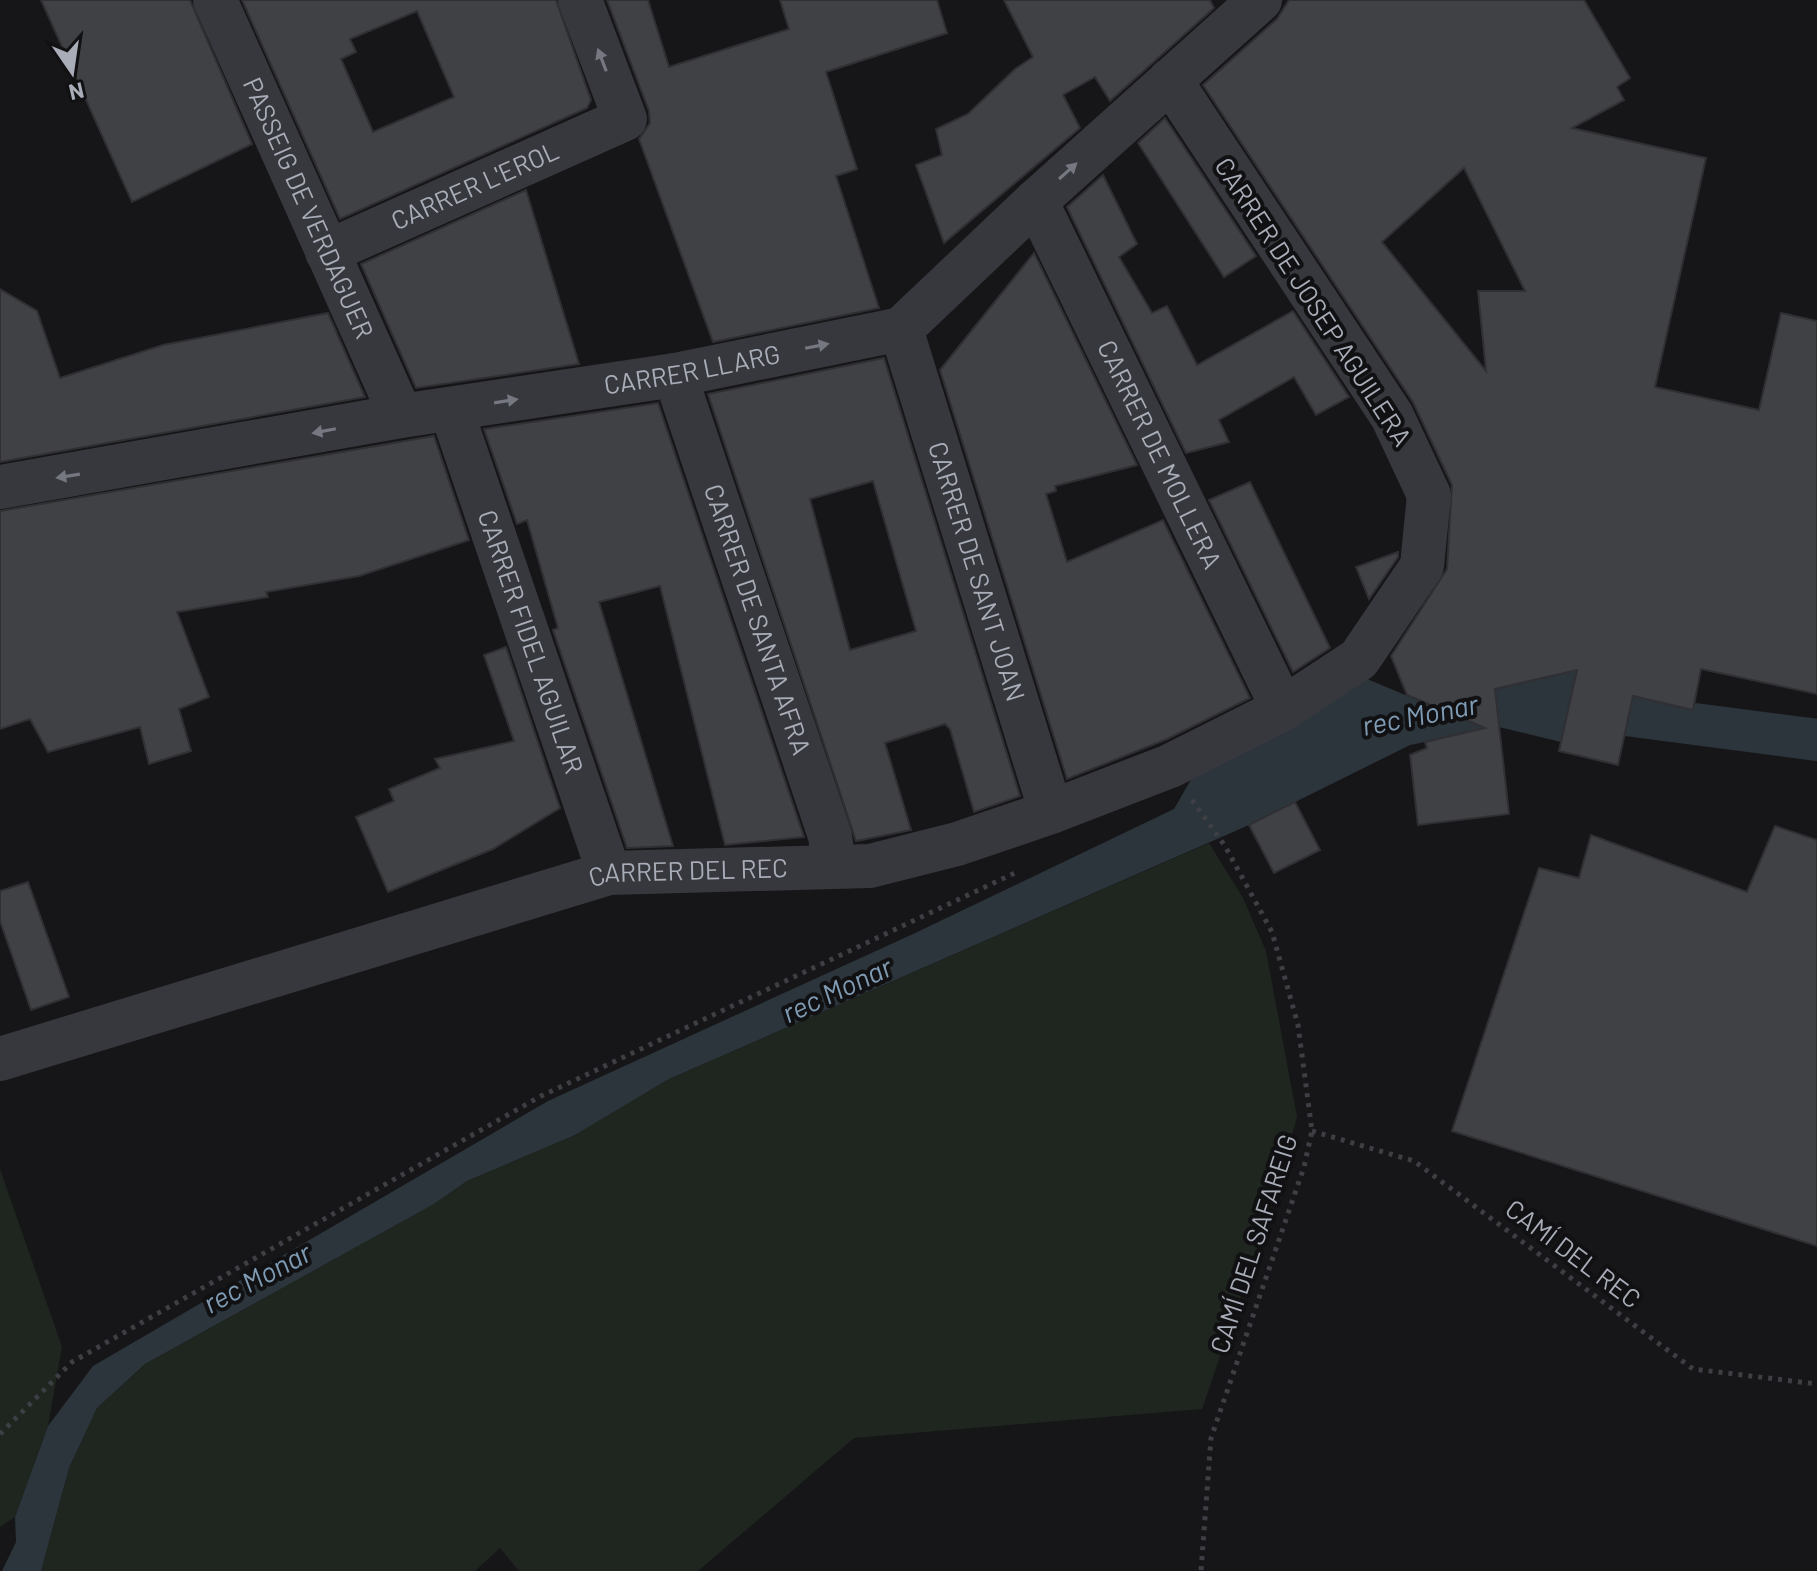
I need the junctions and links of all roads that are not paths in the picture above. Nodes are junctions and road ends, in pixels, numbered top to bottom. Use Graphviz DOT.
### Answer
graph roads {
  1 [pos="215,0"];
  2 [pos="580,0"];
  3 [pos="1255,1"];
  4 [pos="1170,80"];
  5 [pos="1036,201"];
  6 [pos="327,252"];
  7 [pos="901,329"];
  8 [pos="675,375"];
  9 [pos="451,409"];
  10 [pos="401,416"];
  11 [pos="0,487"];
  12 [pos="1359,659"];
  13 [pos="1283,709"];
  14 [pos="1051,812"];
  15 [pos="834,867"];
  16 [pos="609,873"];
  17 [pos="0,1059"];
  1 -- 6 [label="street, PASSEIG DE VERDAGUER"];
  6 -- 2 [label="street, CARRER L'EROL, one-way"];
  3 -- 4 [label="street"];
  5 -- 4 [label="street, one-way"];
  4 -- 12 [label="street, CARRER DE JOSEP AGUILERA"];
  5 -- 7 [label="street"];
  5 -- 13 [label="street, CARRER DE MOLLERA"];
  6 -- 10 [label="street, PASSEIG DE VERDAGUER"];
  8 -- 7 [label="street, CARRER LLARG, one-way"];
  7 -- 14 [label="street, CARRER DE SANT JOAN"];
  9 -- 8 [label="street, CARRER LLARG, one-way"];
  8 -- 15 [label="street, CARRER DE SANTA AFRA"];
  9 -- 10 [label="street, CARRER LLARG"];
  9 -- 16 [label="street, CARRER FIDEL AGUILAR"];
  10 -- 11 [label="street, CARRER LLARG, one-way"];
  12 -- 13 [label="street, CARRER DEL REC"];
  13 -- 14 [label="street, CARRER DEL REC"];
  14 -- 15 [label="street, CARRER DEL REC"];
  15 -- 16 [label="street, CARRER DEL REC"];
  16 -- 17 [label="street, CARRER DEL REC"];
}
